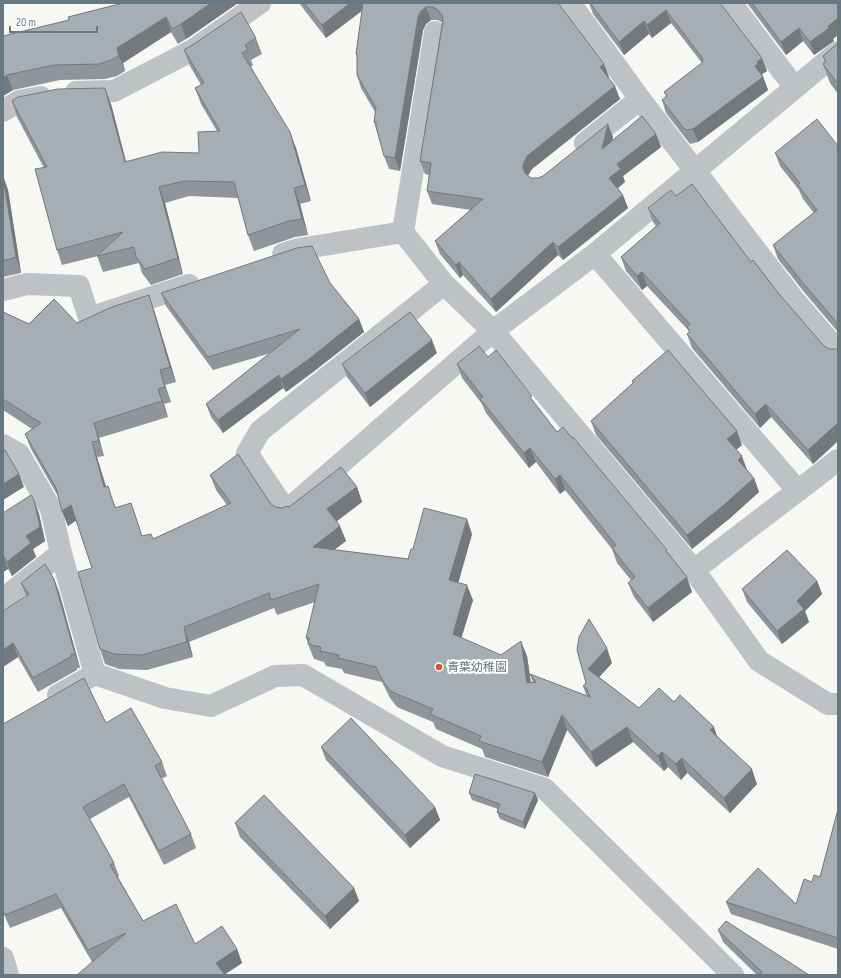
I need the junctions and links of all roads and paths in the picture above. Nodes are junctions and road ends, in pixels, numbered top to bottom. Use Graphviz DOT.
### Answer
graph roads {
  1 [pos="260,3"];
  2 [pos="570,3"];
  3 [pos="731,3"];
  4 [pos="435,32"];
  5 [pos="838,52"];
  6 [pos="795,88"];
  7 [pos="640,99"];
  8 [pos="3,111"];
  9 [pos="569,155"];
  10 [pos="695,171"];
  11 [pos="403,232"];
  12 [pos="595,254"];
  13 [pos="261,262"];
  14 [pos="209,279"];
  15 [pos="444,284"];
  16 [pos="3,290"];
  17 [pos="493,331"];
  18 [pos="838,351"];
  19 [pos="3,445"];
  20 [pos="838,460"];
  21 [pos="41,491"];
  22 [pos="798,491"];
  23 [pos="22,503"];
  24 [pos="61,553"];
  25 [pos="694,570"];
  26 [pos="3,599"];
  27 [pos="95,674"];
  28 [pos="42,704"];
  29 [pos="838,704"];
  30 [pos="3,958"];
  31 [pos="8,975"];
  32 [pos="734,975"];
  1 -- 8 [label="street"];
  2 -- 7 [label="street"];
  3 -- 6 [label="street"];
  4 -- 11 [label="street"];
  5 -- 6 [label="street"];
  6 -- 10 [label="street"];
  7 -- 9 [label="street"];
  7 -- 10 [label="street"];
  10 -- 12 [label="street"];
  10 -- 18 [label="street"];
  11 -- 13 [label="street"];
  11 -- 15 [label="street"];
  12 -- 17 [label="street"];
  12 -- 22 [label="street"];
  14 -- 16 [label="street"];
  15 -- 17 [label="street"];
  15 -- 17 [label="street"];
  17 -- 25 [label="street"];
  19 -- 21 [label="street"];
  20 -- 22 [label="street"];
  21 -- 23 [label="street"];
  21 -- 24 [label="street"];
  22 -- 25 [label="street"];
  24 -- 26 [label="street"];
  24 -- 27 [label="street"];
  25 -- 29 [label="street"];
  27 -- 28 [label="street"];
  27 -- 32 [label="street"];
  30 -- 31 [label="street"];
}
